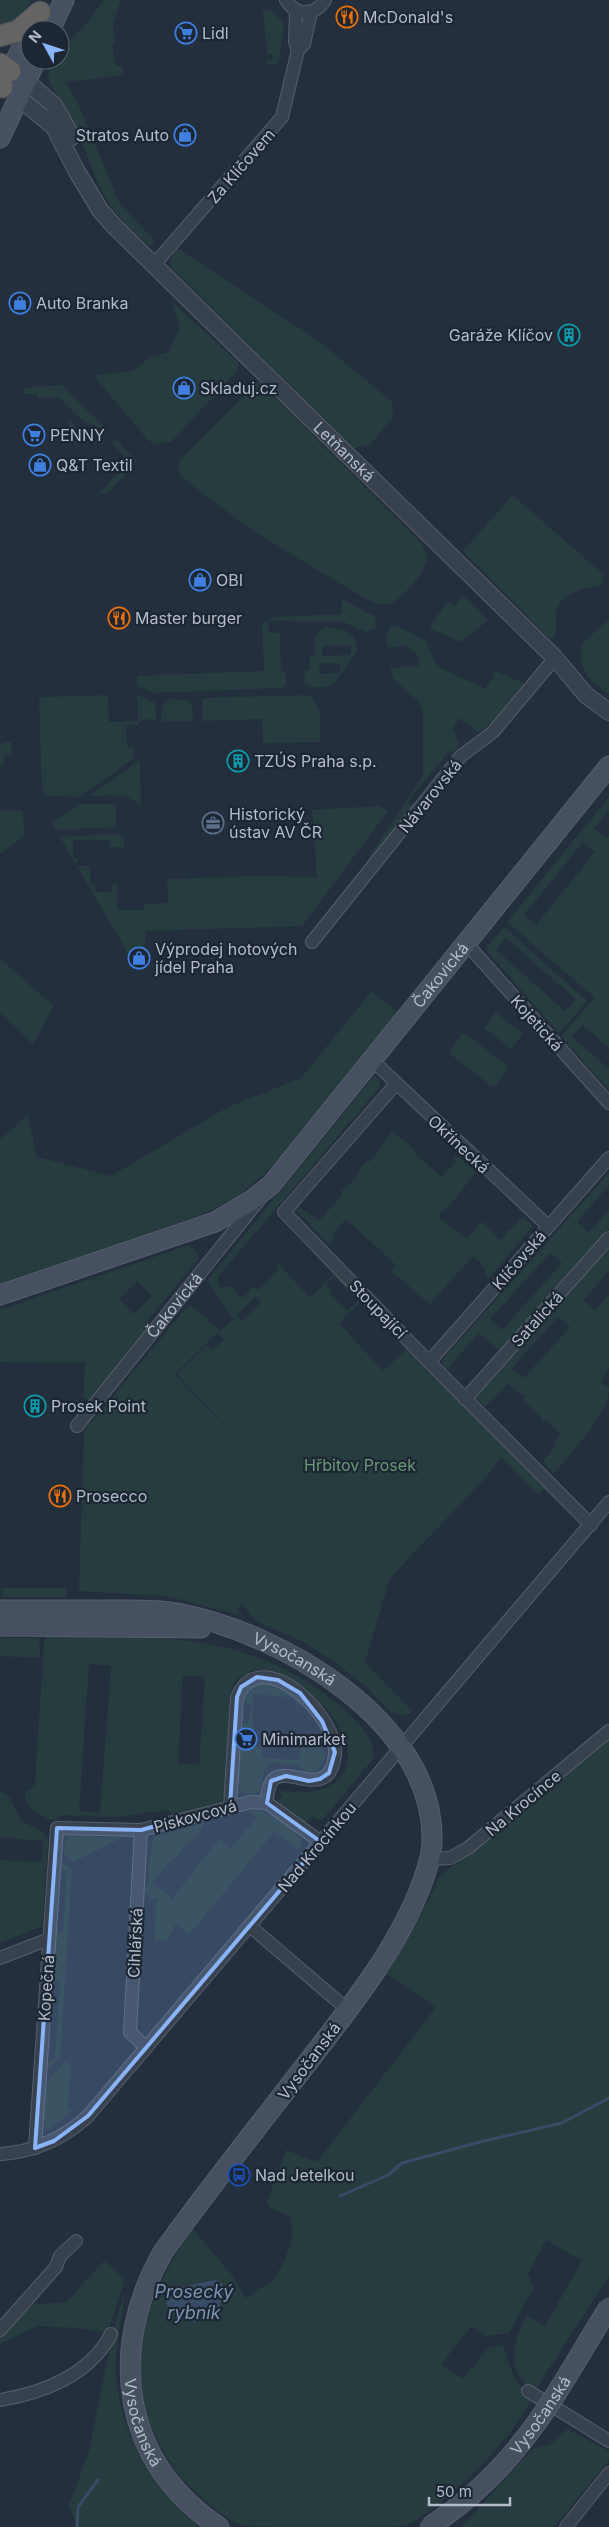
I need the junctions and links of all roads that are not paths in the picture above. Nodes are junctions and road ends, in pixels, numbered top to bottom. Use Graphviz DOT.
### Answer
graph roads {
  1 [pos="64,0"];
  2 [pos="286,0"];
  3 [pos="325,0"];
  4 [pos="296,11"];
  5 [pos="311,12"];
  6 [pos="40,20"];
  7 [pos="20,30"];
  8 [pos="0,36"];
  9 [pos="298,50"];
  10 [pos="20,58"];
  11 [pos="23,70"];
  12 [pos="8,82"];
  13 [pos="0,138"];
  14 [pos="153,266"];
  15 [pos="556,658"];
  16 [pos="609,712"];
  17 [pos="609,766"];
  18 [pos="312,942"];
  19 [pos="466,943"];
  20 [pos="372,1060"];
  21 [pos="395,1084"];
  22 [pos="609,1103"];
  23 [pos="609,1158"];
  24 [pos="270,1185"];
  25 [pos="548,1226"];
  26 [pos="609,1238"];
  27 [pos="0,1295"];
  28 [pos="429,1362"];
  29 [pos="465,1399"];
  30 [pos="77,1426"];
  31 [pos="609,1502"];
  32 [pos="591,1525"];
  33 [pos="0,1610"];
  34 [pos="0,1626"];
  35 [pos="242,1633"];
  36 [pos="609,1731"];
  37 [pos="401,1749"];
  38 [pos="267,1803"];
  39 [pos="230,1806"];
  40 [pos="57,1828"];
  41 [pos="141,1830"];
  42 [pos="321,1842"];
  43 [pos="430,1859"];
  44 [pos="250,1926"];
  45 [pos="49,1939"];
  46 [pos="0,1958"];
  47 [pos="348,2010"];
  48 [pos="146,2048"];
  49 [pos="35,2148"];
  50 [pos="0,2154"];
  51 [pos="76,2241"];
  52 [pos="609,2307"];
  53 [pos="0,2330"];
  54 [pos="111,2334"];
  55 [pos="528,2391"];
  56 [pos="0,2400"];
  57 [pos="609,2441"];
  58 [pos="609,2473"];
  59 [pos="219,2527"];
  60 [pos="429,2527"];
  61 [pos="566,2527"];
  1 -- 6 [label="main road"];
  2 -- 4 [label="street"];
  3 -- 5 [label="street"];
  4 -- 5 [label="street"];
  4 -- 9 [label="street, Za Klíčovem"];
  5 -- 9 [label="street, Za Klíčovem"];
  7 -- 8 [label="highway"];
  9 -- 14 [label="street, Za Klíčovem"];
  10 -- 12 [label="main road"];
  11 -- 12 [label="main road"];
  12 -- 13 [label="main road"];
  12 -- 14 [label="street, Letňanská"];
  14 -- 15 [label="street, Letňanská"];
  15 -- 16 [label="street, Letňanská"];
  15 -- 18 [label="street, Návarovská"];
  17 -- 19 [label="main road, Čakovická"];
  19 -- 20 [label="main road, Čakovická"];
  19 -- 22 [label="street, Kojetická"];
  20 -- 21 [label="street, Okřínecká"];
  20 -- 24 [label="main road, Čakovická"];
  21 -- 25 [label="street, Okřínecká"];
  21 -- 28 [label="street, Stoupající"];
  23 -- 25 [label="street, Klíčovská"];
  24 -- 27 [label="main road, Čakovická"];
  24 -- 30 [label="street, Čakovická"];
  25 -- 28 [label="street, Klíčovská"];
  26 -- 29 [label="street, Satalická"];
  28 -- 29 [label="street, Stoupající"];
  29 -- 32 [label="street, Stoupající"];
  31 -- 32 [label="street, Nad Krocínkou"];
  32 -- 37 [label="street, Nad Krocínkou"];
  33 -- 35 [label="main road, Vysočanská"];
  34 -- 35 [label="main road, Vysočanská"];
  35 -- 37 [label="main road, Vysočanská"];
  36 -- 43 [label="street, Na Krocínce"];
  37 -- 42 [label="street, Nad Krocínkou"];
  37 -- 43 [label="main road, Vysočanská"];
  38 -- 39 [label="street, Pískovcová"];
  38 -- 39 [label="street"];
  38 -- 42 [label="street"];
  39 -- 41 [label="street, Pískovcová"];
  40 -- 41 [label="street, Pískovcová"];
  40 -- 45 [label="street, Kopečná"];
  41 -- 48 [label="street, Cihlářská"];
  42 -- 44 [label="street, Nad Krocínkou"];
  43 -- 47 [label="main road, Vysočanská"];
  44 -- 47 [label="street"];
  44 -- 48 [label="street, Nad Krocínkou"];
  45 -- 46 [label="street"];
  45 -- 49 [label="street, Kopečná"];
  47 -- 59 [label="main road, Vysočanská"];
  48 -- 49 [label="street, Nad Krocínkou"];
  49 -- 50 [label="street, Nad Krocínkou"];
  51 -- 53 [label="street"];
  52 -- 60 [label="main road, Vysočanská, bridge"];
  54 -- 56 [label="street"];
  55 -- 57 [label="street"];
  58 -- 61 [label="street"];
}
